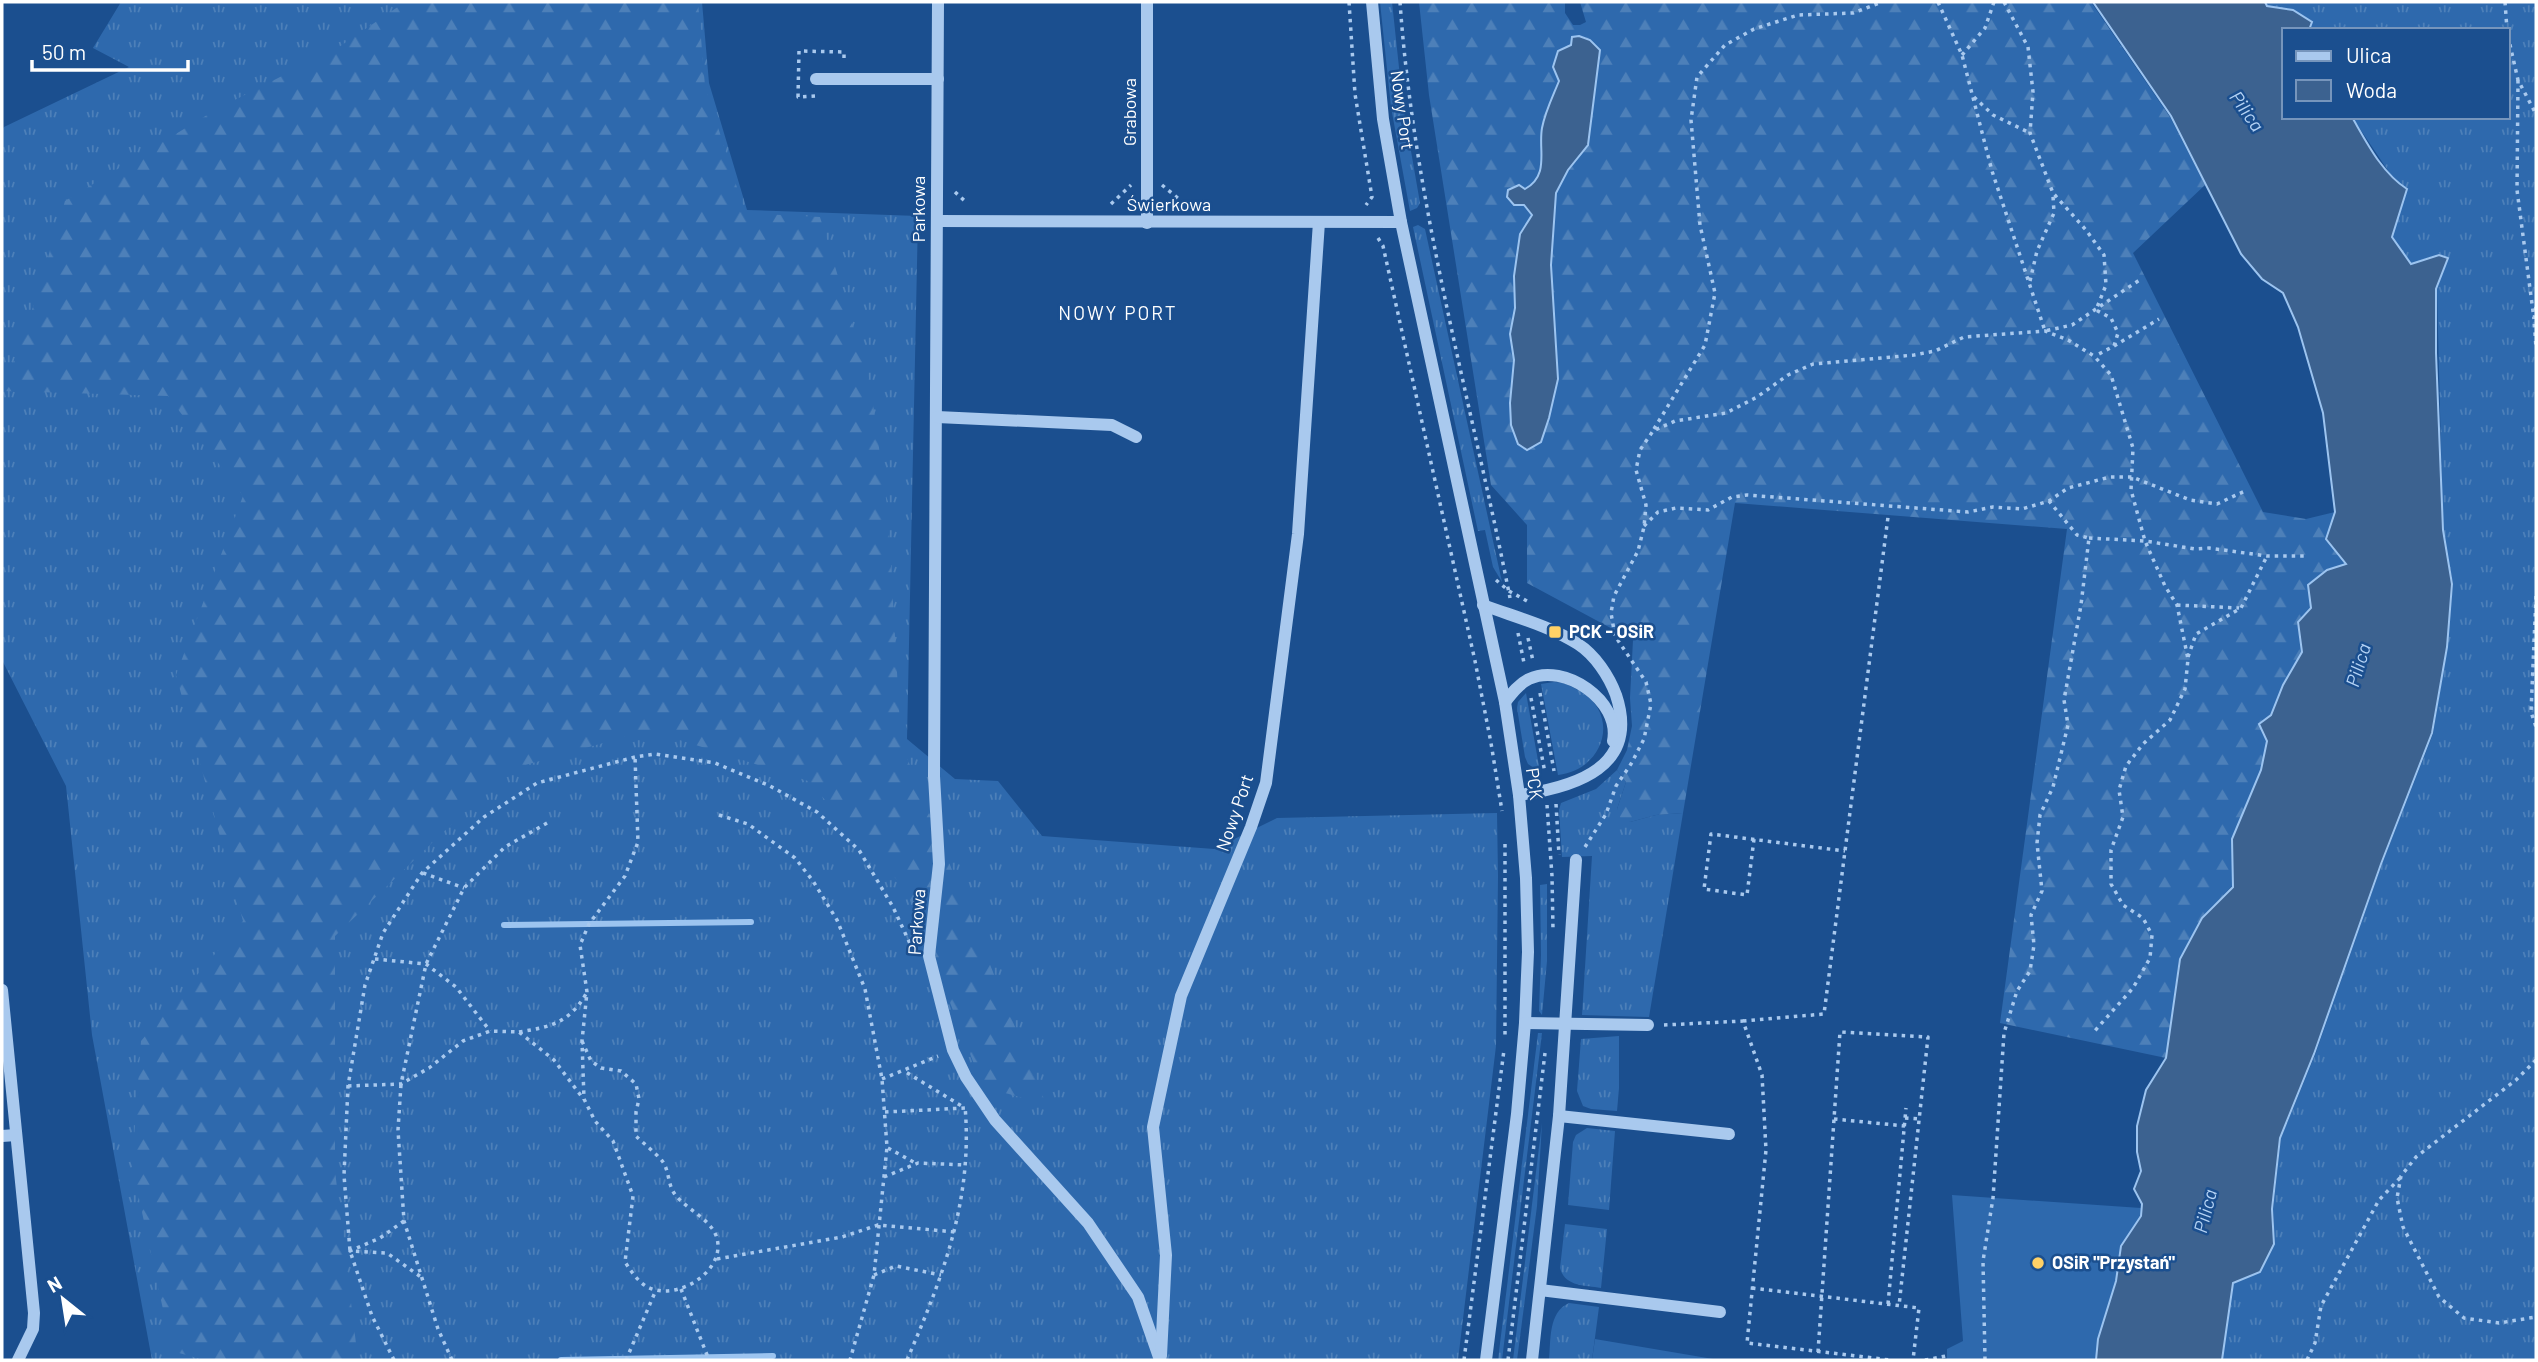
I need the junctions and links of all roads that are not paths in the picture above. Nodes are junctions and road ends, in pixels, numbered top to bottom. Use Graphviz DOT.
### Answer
graph roads {
  1 [pos="938,2"];
  2 [pos="1147,2"];
  3 [pos="1371,2"];
  4 [pos="816,79"];
  5 [pos="938,79"];
  6 [pos="937,221"];
  7 [pos="1319,222"];
  8 [pos="1401,222"];
  9 [pos="1147,223"];
  10 [pos="937,417"];
  11 [pos="1136,437"];
  12 [pos="1483,606"];
  13 [pos="1505,702"];
  14 [pos="1609,760"];
  15 [pos="1519,795"];
  16 [pos="1576,860"];
  17 [pos="2,990"];
  18 [pos="1525,1023"];
  19 [pos="1567,1025"];
  20 [pos="1648,1026"];
  21 [pos="1559,1116"];
  22 [pos="1729,1134"];
  23 [pos="16,1135"];
  24 [pos="2,1136"];
  25 [pos="1540,1290"];
  26 [pos="1720,1312"];
  27 [pos="18,1360"];
  28 [pos="1161,1360"];
  29 [pos="1486,1360"];
  30 [pos="1532,1360"];
  1 -- 5 [label="street, Parkowa"];
  2 -- 9 [label="street, Grabowa"];
  3 -- 8 [label="street, Nowy Port"];
  4 -- 5 [label="street"];
  5 -- 6 [label="street, Parkowa"];
  6 -- 9 [label="street, Świerkowa"];
  6 -- 10 [label="street, Parkowa"];
  7 -- 8 [label="street, Świerkowa"];
  7 -- 9 [label="street, Świerkowa"];
  7 -- 28 [label="street, Nowy Port"];
  8 -- 12 [label="street, PCK"];
  10 -- 11 [label="street"];
  10 -- 28 [label="street, Parkowa"];
  12 -- 13 [label="street, PCK"];
  12 -- 14 [label="street"];
  13 -- 14 [label="street"];
  13 -- 15 [label="street, PCK"];
  14 -- 15 [label="street"];
  15 -- 18 [label="street, PCK"];
  16 -- 19 [label="street"];
  17 -- 23 [label="street"];
  18 -- 19 [label="street"];
  18 -- 29 [label="street, PCK"];
  19 -- 20 [label="street"];
  19 -- 21 [label="street"];
  21 -- 22 [label="street"];
  21 -- 25 [label="street"];
  23 -- 24 [label="street"];
  23 -- 27 [label="street"];
  25 -- 26 [label="street"];
  25 -- 30 [label="street"];
}
